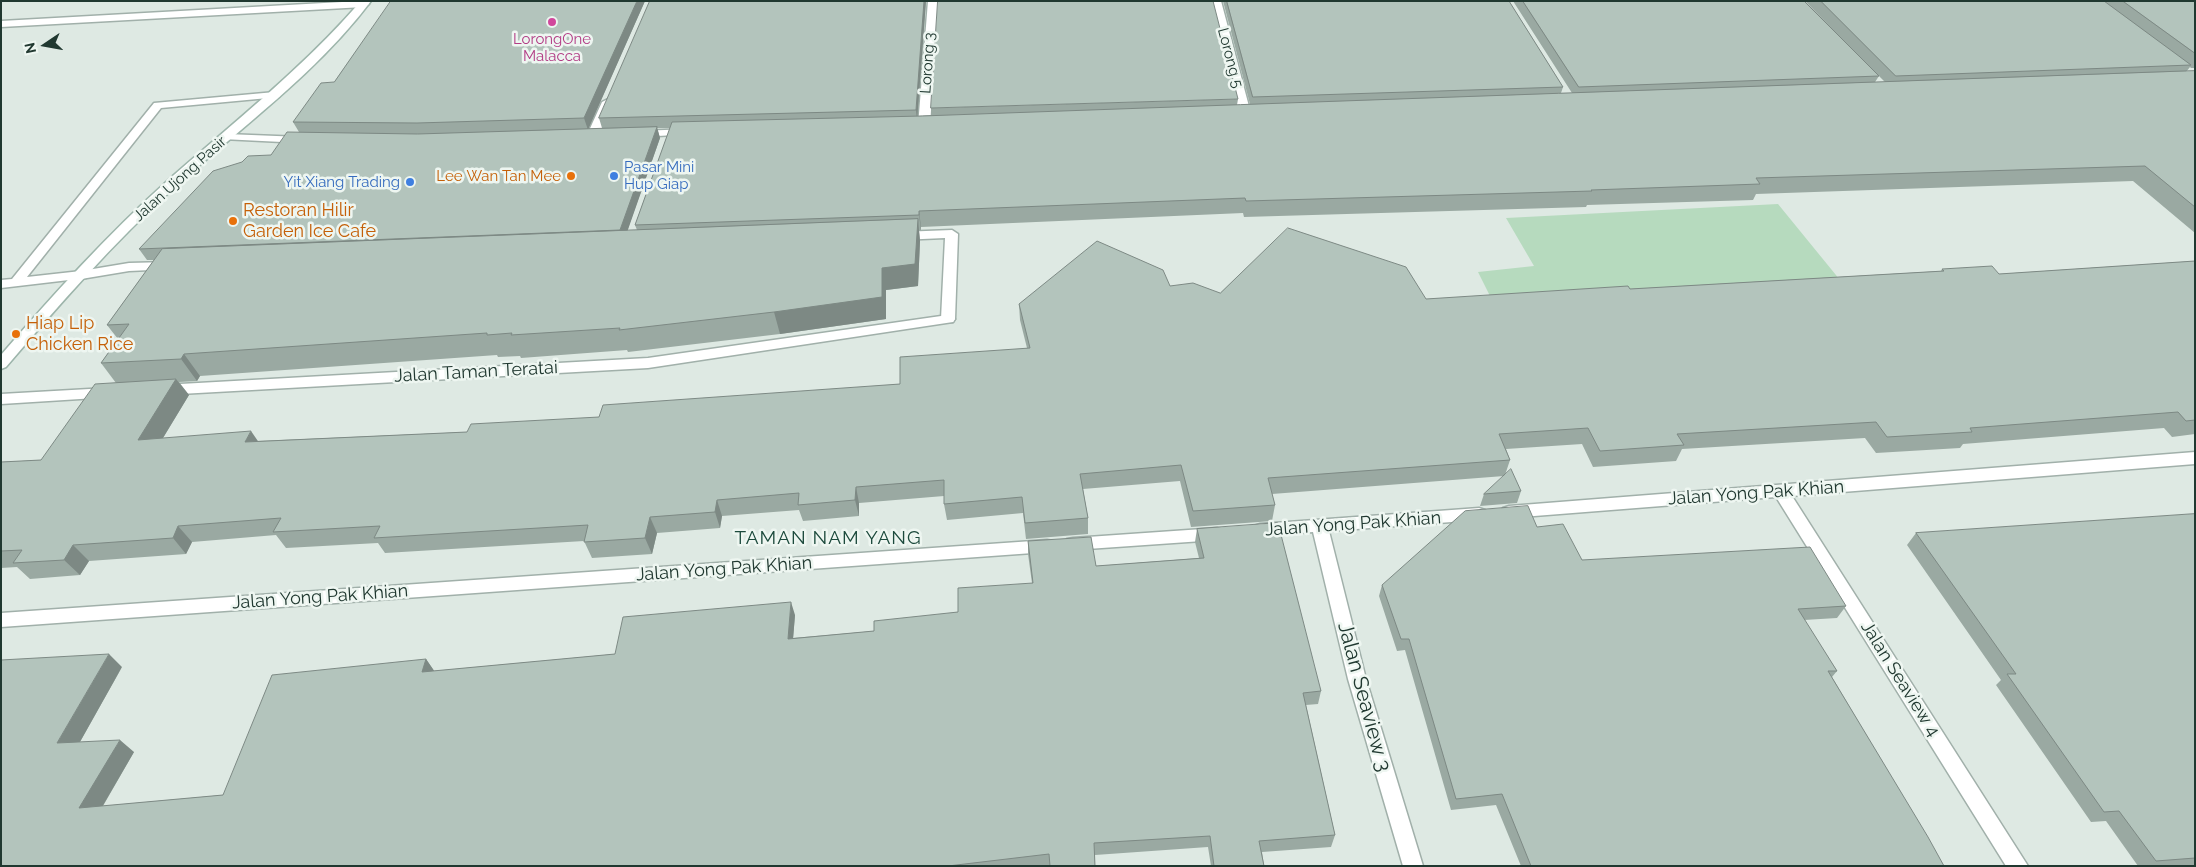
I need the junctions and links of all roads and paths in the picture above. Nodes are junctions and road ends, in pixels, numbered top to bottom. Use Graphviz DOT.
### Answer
graph roads {
  1 [pos="351,1"];
  2 [pos="933,1"];
  3 [pos="1216,1"];
  4 [pos="365,3"];
  5 [pos="1,24"];
  6 [pos="613,90"];
  7 [pos="275,95"];
  8 [pos="1245,114"];
  9 [pos="924,125"];
  10 [pos="696,132"];
  11 [pos="632,134"];
  12 [pos="594,135"];
  13 [pos="226,137"];
  14 [pos="312,140"];
  15 [pos="883,237"];
  16 [pos="178,265"];
  17 [pos="82,275"];
  18 [pos="16,282"];
  19 [pos="1,284"];
  20 [pos="1,364"];
  21 [pos="151,390"];
  22 [pos="121,392"];
  23 [pos="1,399"];
  24 [pos="2195,458"];
  25 [pos="1781,492"];
  26 [pos="1320,526"];
  27 [pos="1,620"];
  28 [pos="1413,866"];
  29 [pos="2018,866"];
  1 -- 4 [label="street"];
  2 -- 9 [label="street, Lorong 3"];
  3 -- 8 [label="street, Lorong 5"];
  4 -- 5 [label="street"];
  4 -- 7 [label="street, Jalan Ujong Pasir"];
  6 -- 12 [label="street"];
  7 -- 13 [label="street, Jalan Ujong Pasir"];
  7 -- 18 [label="street"];
  10 -- 11 [label="street"];
  13 -- 14 [label="street"];
  13 -- 17 [label="street, Jalan Ujong Pasir"];
  15 -- 21 [label="street, Jalan Taman Teratai"];
  16 -- 17 [label="street"];
  17 -- 18 [label="street"];
  17 -- 20 [label="street, Jalan Ujong Pasir"];
  18 -- 19 [label="street"];
  22 -- 23 [label="street"];
  24 -- 25 [label="street, Jalan Yong Pak Khian"];
  25 -- 26 [label="street, Jalan Yong Pak Khian"];
  25 -- 29 [label="street, Jalan Seaview 4"];
  26 -- 27 [label="street, Jalan Yong Pak Khian"];
  26 -- 28 [label="street, Jalan Seaview 3"];
}
